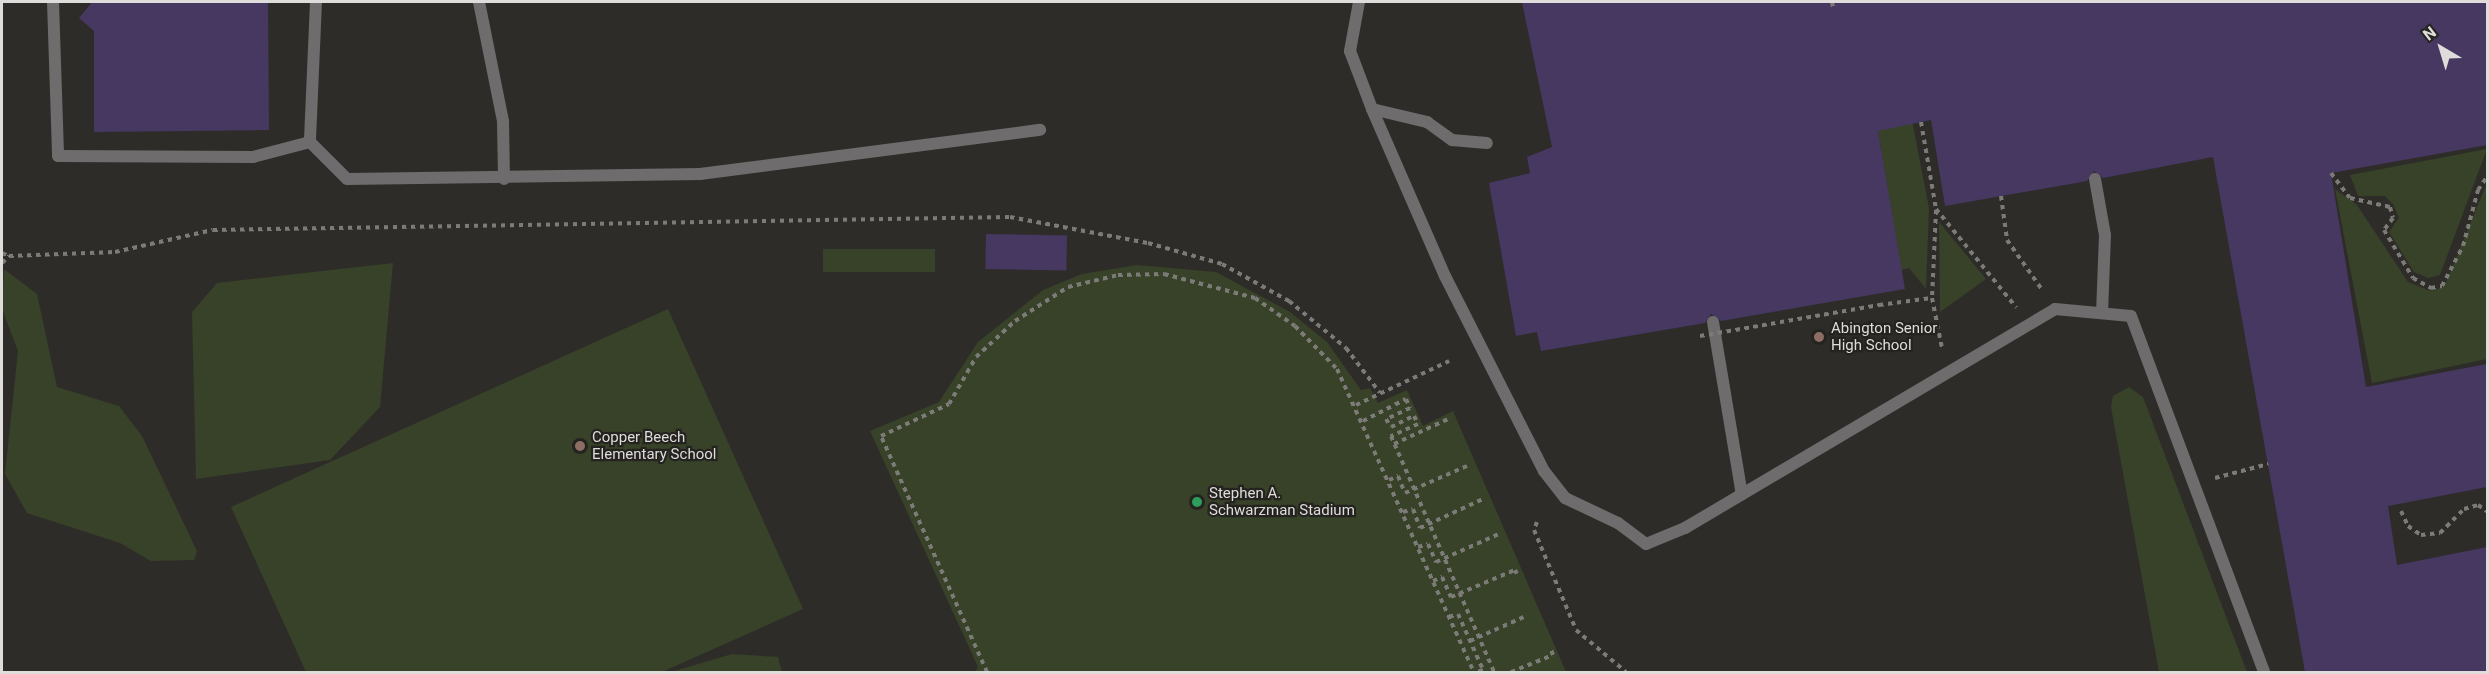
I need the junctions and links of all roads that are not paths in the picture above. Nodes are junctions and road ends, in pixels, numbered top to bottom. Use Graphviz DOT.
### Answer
graph roads {
  1 [pos="53,2"];
  2 [pos="316,2"];
  3 [pos="479,2"];
  4 [pos="1359,2"];
  5 [pos="1372,109"];
  6 [pos="1040,130"];
  7 [pos="310,142"];
  8 [pos="1487,143"];
  9 [pos="504,179"];
  10 [pos="2095,179"];
  11 [pos="2102,312"];
  12 [pos="1713,322"];
  13 [pos="1742,495"];
  14 [pos="2264,672"];
  1 -- 7 [label="lane"];
  2 -- 7 [label="lane"];
  3 -- 9 [label="lane"];
  4 -- 5 [label="lane"];
  5 -- 8 [label="lane"];
  5 -- 13 [label="lane"];
  6 -- 9 [label="lane"];
  7 -- 9 [label="lane"];
  10 -- 11 [label="lane"];
  11 -- 13 [label="lane"];
  11 -- 14 [label="lane"];
  12 -- 13 [label="lane"];
}
